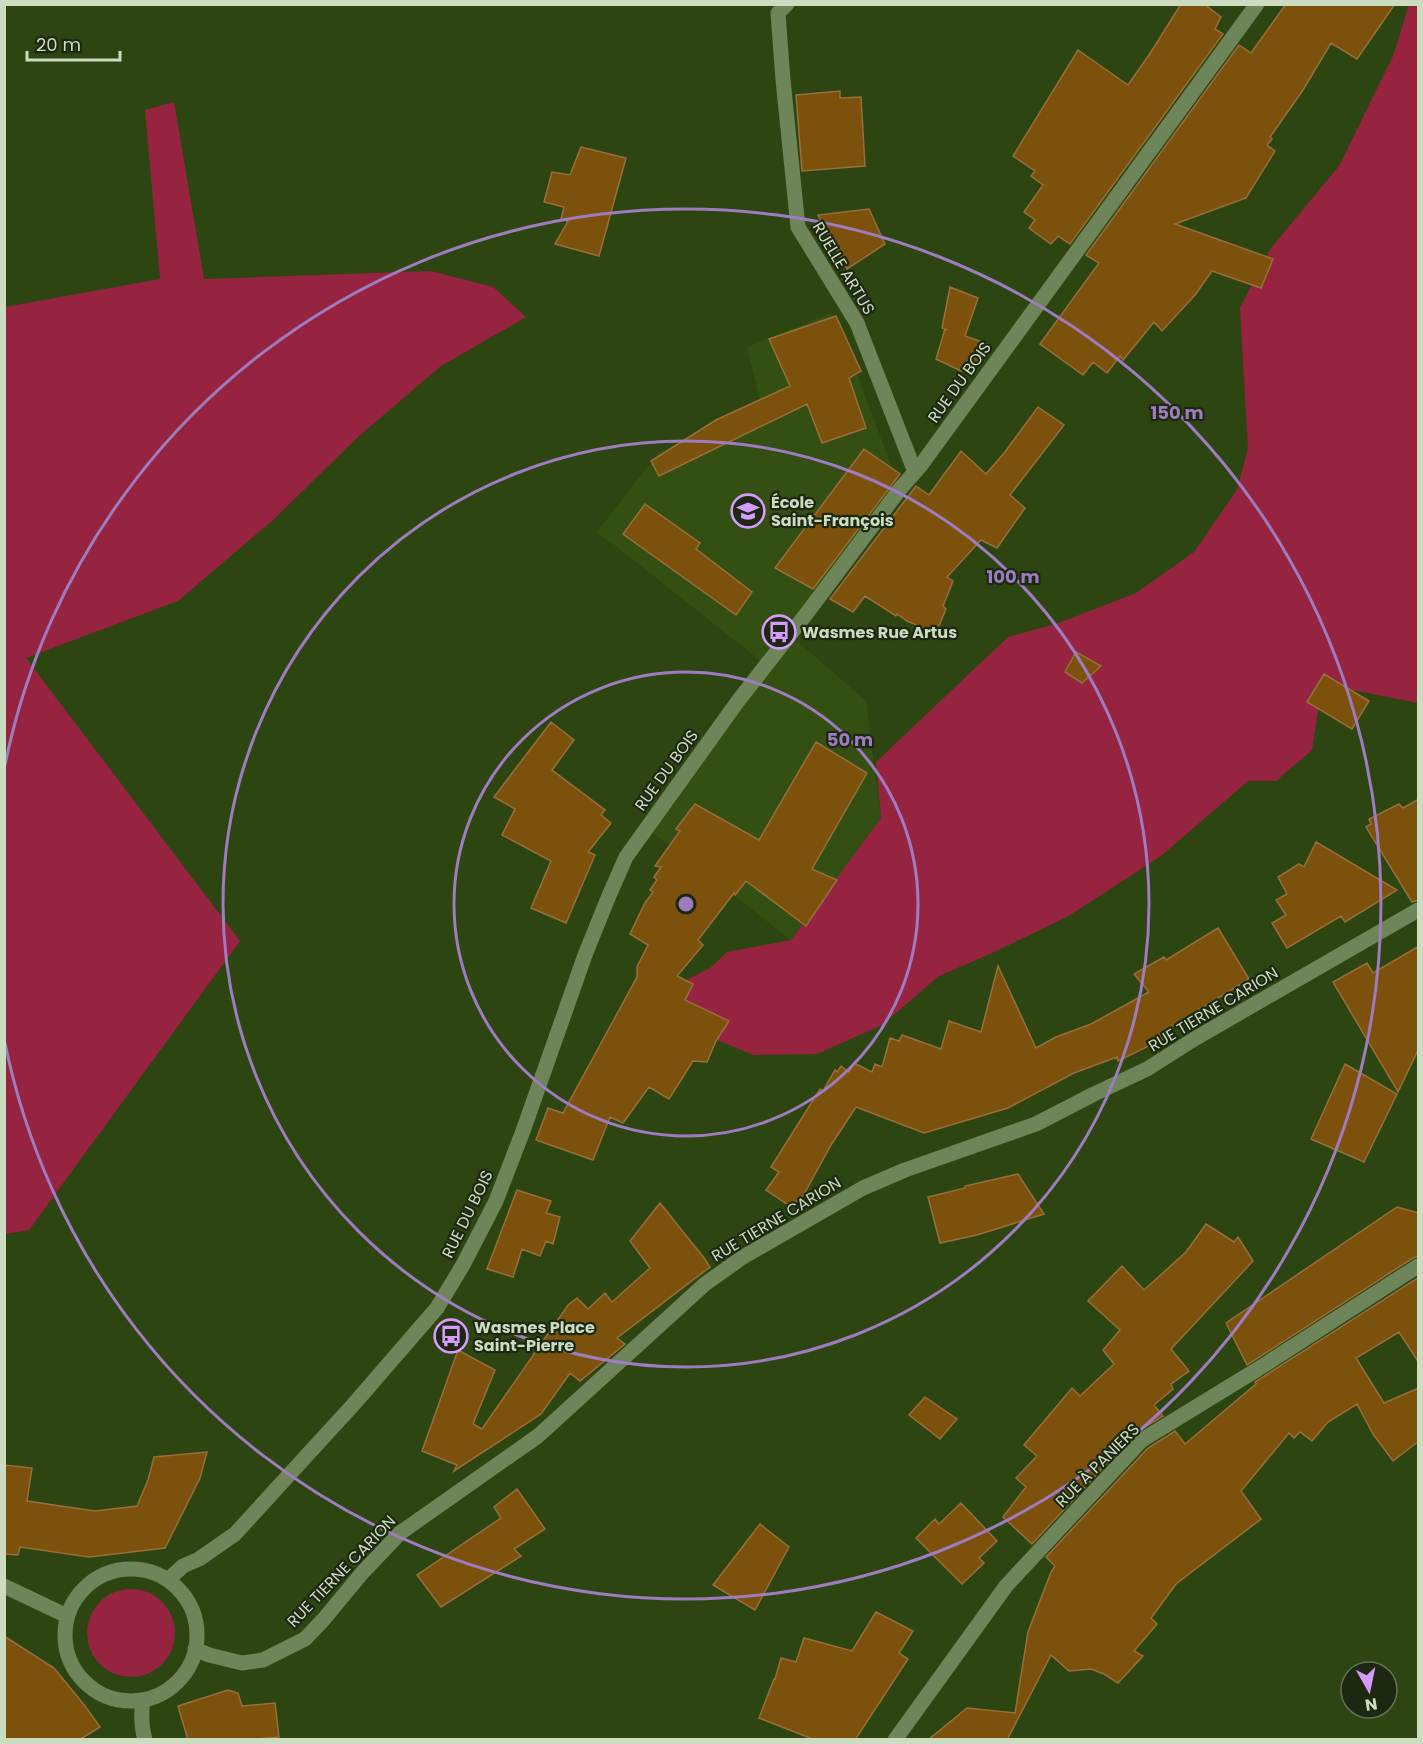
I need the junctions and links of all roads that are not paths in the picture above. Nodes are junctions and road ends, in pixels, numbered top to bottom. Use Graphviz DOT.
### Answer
graph roads {
  1 [pos="787,4"];
  2 [pos="1257,4"];
  3 [pos="915,472"];
  4 [pos="1419,910"];
  5 [pos="1419,1266"];
  6 [pos="169,1579"];
  7 [pos="4,1586"];
  8 [pos="65,1615"];
  9 [pos="195,1649"];
  10 [pos="143,1700"];
  11 [pos="145,1740"];
  12 [pos="895,1740"];
  1 -- 3 [label="street, RUELLE ARTUS"];
  2 -- 3 [label="street, RUE DU BOIS"];
  3 -- 6 [label="street, RUE DU BOIS"];
  4 -- 9 [label="street, RUE TIERNE CARION"];
  5 -- 12 [label="street, RUE À PANIERS"];
  6 -- 8 [label="street"];
  6 -- 9 [label="street"];
  7 -- 8 [label="street"];
  8 -- 10 [label="street"];
  9 -- 10 [label="street"];
  10 -- 11 [label="street"];
}
